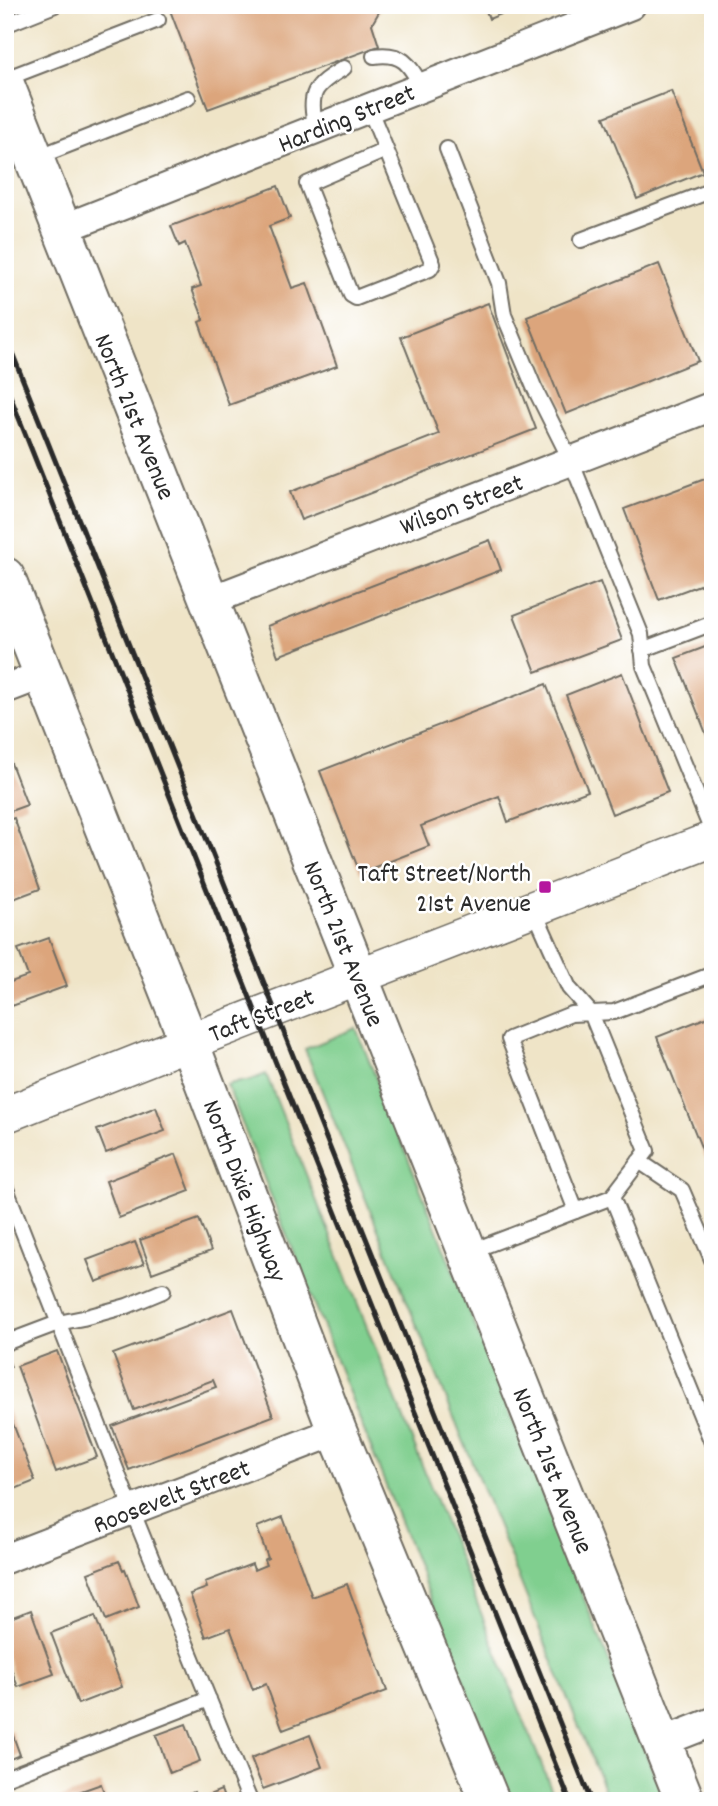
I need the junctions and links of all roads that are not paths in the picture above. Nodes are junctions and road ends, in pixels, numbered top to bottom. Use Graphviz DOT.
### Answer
graph roads {
  1 [pos="55,5"];
  2 [pos="631,5"];
  3 [pos="158,20"];
  4 [pos="5,25"];
  5 [pos="374,56"];
  6 [pos="344,68"];
  7 [pos="5,79"];
  8 [pos="5,85"];
  9 [pos="422,87"];
  10 [pos="188,98"];
  11 [pos="369,108"];
  12 [pos="316,129"];
  13 [pos="447,149"];
  14 [pos="386,150"];
  15 [pos="34,158"];
  16 [pos="713,190"];
  17 [pos="62,229"];
  18 [pos="581,240"];
  19 [pos="713,406"];
  20 [pos="571,461"];
  21 [pos="5,577"];
  22 [pos="209,601"];
  23 [pos="713,624"];
  24 [pos="642,650"];
  25 [pos="44,674"];
  26 [pos="5,689"];
  27 [pos="713,834"];
  28 [pos="713,839"];
  29 [pos="534,908"];
  30 [pos="713,974"];
  31 [pos="358,977"];
  32 [pos="591,1013"];
  33 [pos="189,1042"];
  34 [pos="5,1115"];
  35 [pos="639,1161"];
  36 [pos="5,1186"];
  37 [pos="612,1197"];
  38 [pos="576,1211"];
  39 [pos="467,1253"];
  40 [pos="713,1262"];
  41 [pos="163,1291"];
  42 [pos="58,1323"];
  43 [pos="5,1343"];
  44 [pos="337,1431"];
  45 [pos="713,1445"];
  46 [pos="132,1510"];
  47 [pos="5,1559"];
  48 [pos="209,1699"];
  49 [pos="713,1722"];
  50 [pos="662,1742"];
  51 [pos="5,1777"];
  52 [pos="250,1801"];
  53 [pos="490,1801"];
  54 [pos="685,1801"];
  1 -- 4 [label="lane"];
  2 -- 9 [label="street, Harding Street"];
  3 -- 7 [label="lane"];
  5 -- 9 [label="lane"];
  6 -- 12 [label="lane"];
  8 -- 15 [label="main road, North 21st Avenue"];
  9 -- 11 [label="street, Harding Street"];
  10 -- 15 [label="lane"];
  11 -- 12 [label="street, Harding Street"];
  11 -- 14 [label="lane"];
  12 -- 17 [label="street, Harding Street"];
  13 -- 20 [label="lane"];
  14 -- 14 [label="lane"];
  15 -- 17 [label="main road, North 21st Avenue"];
  16 -- 18 [label="lane"];
  17 -- 22 [label="main road, North 21st Avenue"];
  19 -- 20 [label="street, Wilson Street"];
  20 -- 22 [label="street, Wilson Street"];
  20 -- 24 [label="lane"];
  21 -- 25 [label="main road, North Dixie Highway"];
  22 -- 31 [label="main road, North 21st Avenue"];
  23 -- 24 [label="lane"];
  24 -- 27 [label="lane"];
  25 -- 26 [label="street"];
  25 -- 33 [label="main road, North Dixie Highway"];
  28 -- 29 [label="street, Taft Street"];
  29 -- 31 [label="street, Taft Street"];
  29 -- 32 [label="lane"];
  30 -- 32 [label="lane"];
  31 -- 33 [label="street, Taft Street"];
  31 -- 39 [label="main road, North 21st Avenue"];
  32 -- 35 [label="lane"];
  32 -- 38 [label="lane"];
  33 -- 34 [label="street, Taft Street"];
  33 -- 44 [label="main road, North Dixie Highway"];
  35 -- 37 [label="lane"];
  35 -- 40 [label="lane"];
  36 -- 42 [label="lane"];
  37 -- 38 [label="lane"];
  37 -- 45 [label="lane"];
  38 -- 39 [label="lane"];
  39 -- 50 [label="main road, North 21st Avenue"];
  41 -- 42 [label="lane"];
  42 -- 43 [label="lane"];
  42 -- 46 [label="lane"];
  44 -- 46 [label="street, Roosevelt Street"];
  44 -- 53 [label="main road, North Dixie Highway"];
  46 -- 47 [label="street, Roosevelt Street"];
  46 -- 48 [label="lane"];
  48 -- 51 [label="lane"];
  48 -- 52 [label="lane"];
  49 -- 50 [label="street"];
  50 -- 54 [label="main road, North 21st Avenue"];
}
